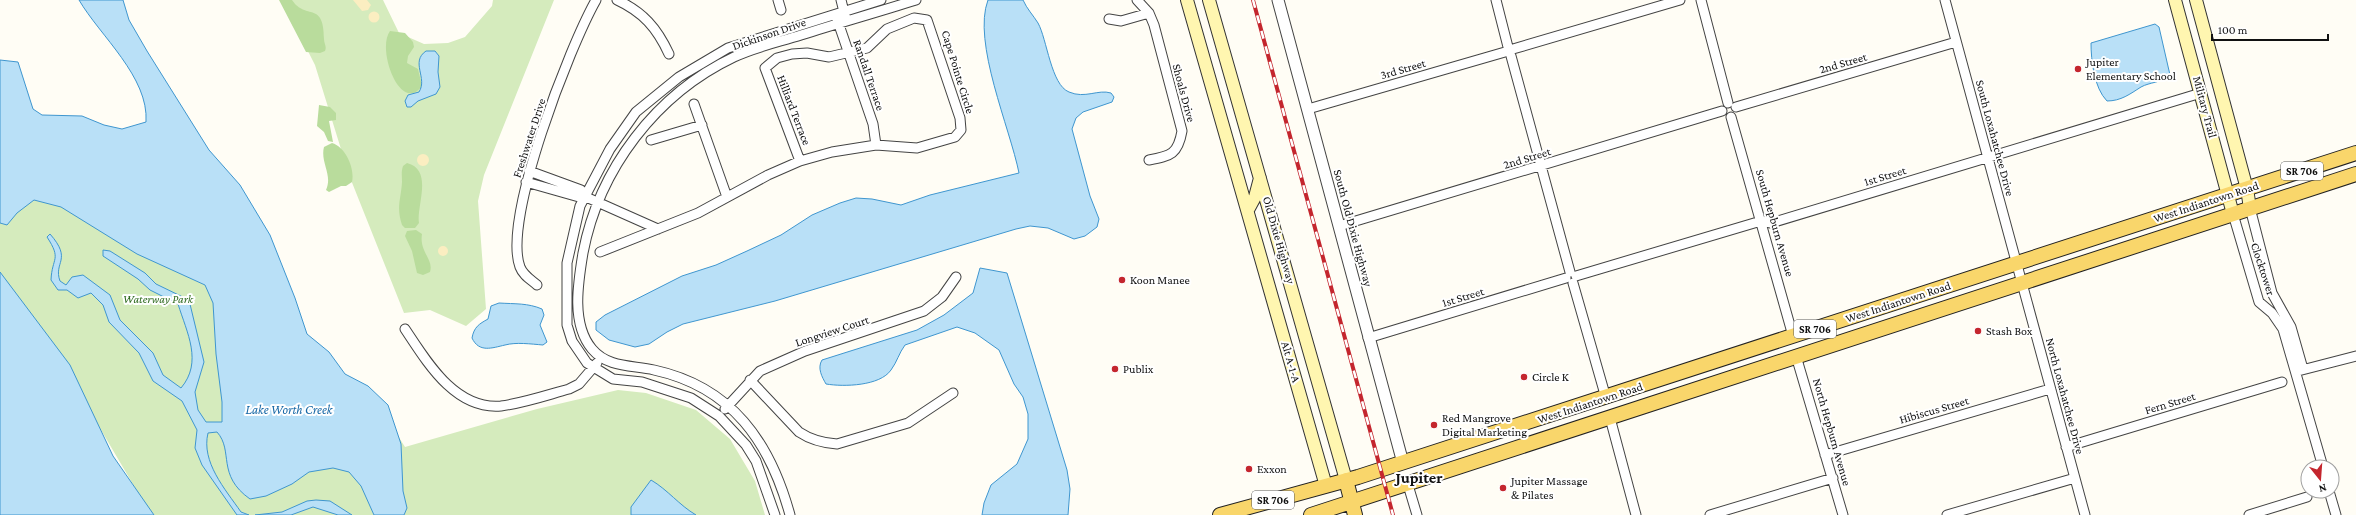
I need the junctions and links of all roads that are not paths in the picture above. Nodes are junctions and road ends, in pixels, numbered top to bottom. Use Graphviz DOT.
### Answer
graph roads {
  1 [pos="596,0"];
  2 [pos="617,0"];
  3 [pos="778,0"];
  4 [pos="841,0"];
  5 [pos="881,0"];
  6 [pos="916,0"];
  7 [pos="1137,0"];
  8 [pos="1187,0"];
  9 [pos="1209,0"];
  10 [pos="1278,0"];
  11 [pos="1496,0"];
  12 [pos="1680,0"];
  13 [pos="1701,0"];
  14 [pos="1945,0"];
  15 [pos="2175,0"];
  16 [pos="2196,0"];
  17 [pos="854,4"];
  18 [pos="782,10"];
  19 [pos="839,12"];
  20 [pos="1149,13"];
  21 [pos="858,18"];
  22 [pos="1109,19"];
  23 [pos="842,22"];
  24 [pos="1956,42"];
  25 [pos="1509,51"];
  26 [pos="848,52"];
  27 [pos="669,54"];
  28 [pos="765,68"];
  29 [pos="2201,93"];
  30 [pos="694,104"];
  31 [pos="1732,105"];
  32 [pos="1308,109"];
  33 [pos="1722,111"];
  34 [pos="1731,117"];
  35 [pos="702,125"];
  36 [pos="651,140"];
  37 [pos="876,145"];
  38 [pos="2356,153"];
  39 [pos="1988,157"];
  40 [pos="1149,160"];
  41 [pos="800,161"];
  42 [pos="1541,166"];
  43 [pos="529,171"];
  44 [pos="1260,174"];
  45 [pos="2356,174"];
  46 [pos="526,182"];
  47 [pos="2247,189"];
  48 [pos="2228,195"];
  49 [pos="586,197"];
  50 [pos="728,197"];
  51 [pos="598,201"];
  52 [pos="2250,208"];
  53 [pos="1248,210"];
  54 [pos="2233,214"];
  55 [pos="1761,221"];
  56 [pos="1338,226"];
  57 [pos="658,229"];
  58 [pos="600,252"];
  59 [pos="2016,265"];
  60 [pos="956,277"];
  61 [pos="1571,277"];
  62 [pos="2021,283"];
  63 [pos="537,285"];
  64 [pos="405,329"];
  65 [pos="1793,336"];
  66 [pos="1368,338"];
  67 [pos="1740,353"];
  68 [pos="1796,356"];
  69 [pos="2356,356"];
  70 [pos="602,358"];
  71 [pos="593,368"];
  72 [pos="2300,370"];
  73 [pos="750,380"];
  74 [pos="2282,382"];
  75 [pos="2050,389"];
  76 [pos="953,393"];
  77 [pos="1606,398"];
  78 [pos="728,405"];
  79 [pos="719,416"];
  80 [pos="1610,418"];
  81 [pos="2066,447"];
  82 [pos="1501,454"];
  83 [pos="1825,455"];
  84 [pos="2321,459"];
  85 [pos="1403,462"];
  86 [pos="1833,478"];
  87 [pos="2074,478"];
  88 [pos="1346,480"];
  89 [pos="1408,485"];
  90 [pos="1326,486"];
  91 [pos="2301,499"];
  92 [pos="2331,499"];
  93 [pos="1354,509"];
  94 [pos="1333,512"];
  95 [pos="775,515"];
  96 [pos="790,515"];
  97 [pos="1220,515"];
  98 [pos="1311,515"];
  99 [pos="1417,515"];
  100 [pos="1636,515"];
  101 [pos="1710,515"];
  102 [pos="1843,515"];
  103 [pos="1947,515"];
  104 [pos="2085,515"];
  105 [pos="2249,515"];
  106 [pos="2336,515"];
  1 -- 43 [label="street, Freshwater Drive"];
  2 -- 27 [label="street"];
  3 -- 18 [label="street"];
  4 -- 19 [label="street, Randall Terrace"];
  5 -- 17 [label="street, Dickinson Drive"];
  6 -- 21 [label="street, Dickinson Drive"];
  7 -- 20 [label="street, Shoals Drive"];
  8 -- 53 [label="main road, Old Dixie Highway"];
  9 -- 44 [label="main road, Old Dixie Highway"];
  10 -- 32 [label="street, South Old Dixie Highway"];
  11 -- 25 [label="street"];
  12 -- 25 [label="street, 3rd Street"];
  13 -- 31 [label="street"];
  14 -- 24 [label="street, South Loxahatchee Drive"];
  15 -- 29 [label="main road, Military Trail"];
  16 -- 47 [label="main road, Military Trail"];
  17 -- 19 [label="street, Dickinson Drive"];
  17 -- 21 [label="street"];
  19 -- 23 [label="street, Randall Terrace"];
  19 -- 49 [label="street, Dickinson Drive"];
  20 -- 22 [label="street"];
  20 -- 40 [label="street, Shoals Drive"];
  21 -- 23 [label="street, Dickinson Drive"];
  23 -- 26 [label="street, Randall Terrace"];
  23 -- 51 [label="street, Dickinson Drive"];
  24 -- 31 [label="street, 2nd Street"];
  24 -- 39 [label="street, South Loxahatchee Drive"];
  25 -- 32 [label="street, 3rd Street"];
  25 -- 42 [label="street"];
  26 -- 28 [label="street, Cape Pointe Circle"];
  26 -- 37 [label="street, Randall Terrace"];
  26 -- 37 [label="street, Cape Pointe Circle"];
  28 -- 41 [label="street, Hilliard Terrace"];
  29 -- 39 [label="street, 1st Street"];
  29 -- 48 [label="main road, Military Trail"];
  30 -- 35 [label="street"];
  31 -- 33 [label="street"];
  31 -- 34 [label="street"];
  32 -- 56 [label="street, South Old Dixie Highway"];
  33 -- 34 [label="street"];
  33 -- 42 [label="street, 2nd Street"];
  34 -- 55 [label="street, South Hepburn Avenue"];
  35 -- 36 [label="street"];
  35 -- 50 [label="street"];
  37 -- 41 [label="street, Cape Pointe Circle"];
  38 -- 47 [label="main road, West Indiantown Road / SR 706"];
  39 -- 55 [label="street, 1st Street"];
  39 -- 59 [label="street, South Loxahatchee Drive"];
  41 -- 50 [label="street, Cape Pointe Circle"];
  42 -- 56 [label="street, 2nd Street"];
  42 -- 61 [label="street"];
  43 -- 46 [label="street, Freshwater Drive"];
  43 -- 49 [label="street"];
  44 -- 53 [label="main road"];
  44 -- 88 [label="main road, Old Dixie Highway"];
  45 -- 52 [label="main road, West Indiantown Road / SR 706"];
  46 -- 49 [label="street"];
  46 -- 63 [label="street, Freshwater Drive"];
  47 -- 48 [label="main road, West Indiantown Road / SR 706"];
  47 -- 52 [label="main road, Military Trail"];
  48 -- 54 [label="main road, Military Trail"];
  48 -- 59 [label="main road, West Indiantown Road / SR 706"];
  49 -- 51 [label="street"];
  49 -- 71 [label="street, Dickinson Drive"];
  50 -- 57 [label="street, Cape Pointe Circle"];
  51 -- 57 [label="street"];
  51 -- 70 [label="street, Dickinson Drive"];
  52 -- 54 [label="main road, West Indiantown Road / SR 706"];
  52 -- 72 [label="street, Clocktower"];
  53 -- 90 [label="main road, Alt A-1-A"];
  54 -- 62 [label="main road, West Indiantown Road / SR 706"];
  54 -- 72 [label="street, Clocktower"];
  55 -- 61 [label="street, 1st Street"];
  55 -- 65 [label="street, South Hepburn Avenue"];
  56 -- 66 [label="street, South Old Dixie Highway"];
  57 -- 58 [label="street, Cape Pointe Circle"];
  59 -- 62 [label="street, South Loxahatchee Drive"];
  59 -- 65 [label="main road, West Indiantown Road / SR 706"];
  60 -- 73 [label="street, Longview Court"];
  61 -- 66 [label="street, 1st Street"];
  61 -- 77 [label="street"];
  62 -- 68 [label="main road, West Indiantown Road / SR 706"];
  62 -- 75 [label="street, North Loxahatchee Drive"];
  64 -- 71 [label="street"];
  65 -- 67 [label="main road, West Indiantown Road / SR 706"];
  66 -- 85 [label="street, South Old Dixie Highway"];
  67 -- 77 [label="main road, West Indiantown Road / SR 706"];
  67 -- 80 [label="main road"];
  68 -- 80 [label="main road, West Indiantown Road / SR 706"];
  68 -- 83 [label="street, North Hepburn Avenue"];
  69 -- 72 [label="street"];
  70 -- 71 [label="street"];
  70 -- 78 [label="street"];
  71 -- 79 [label="street, Dickinson Drive"];
  72 -- 84 [label="street, Clocktower"];
  73 -- 76 [label="street"];
  73 -- 78 [label="street, Longview Court"];
  74 -- 81 [label="street, Fern Street"];
  75 -- 81 [label="street, North Loxahatchee Drive"];
  75 -- 83 [label="street, Hibiscus Street"];
  77 -- 82 [label="main road"];
  77 -- 85 [label="main road, West Indiantown Road / SR 706"];
  78 -- 79 [label="street, Longview Court"];
  78 -- 96 [label="street"];
  79 -- 95 [label="street, Dickinson Drive"];
  80 -- 82 [label="main road, West Indiantown Road / SR 706"];
  80 -- 100 [label="street"];
  81 -- 87 [label="street, North Loxahatchee Drive"];
  82 -- 89 [label="main road, West Indiantown Road / SR 706"];
  83 -- 86 [label="street, North Hepburn Avenue"];
  85 -- 88 [label="main road, West Indiantown Road / SR 706"];
  86 -- 101 [label="street"];
  86 -- 102 [label="street, North Hepburn Avenue"];
  87 -- 103 [label="street"];
  87 -- 104 [label="street, North Loxahatchee Drive"];
  88 -- 90 [label="main road, West Indiantown Road / SR 706"];
  88 -- 93 [label="main road"];
  89 -- 93 [label="main road, West Indiantown Road / SR 706"];
  89 -- 99 [label="street"];
  90 -- 94 [label="main road, Alt A-1-A"];
  90 -- 97 [label="main road, SR 706"];
  91 -- 105 [label="street"];
  92 -- 106 [label="street"];
  93 -- 94 [label="main road, West Indiantown Road / SR 706"];
  94 -- 98 [label="main road, SR 706"];
}
